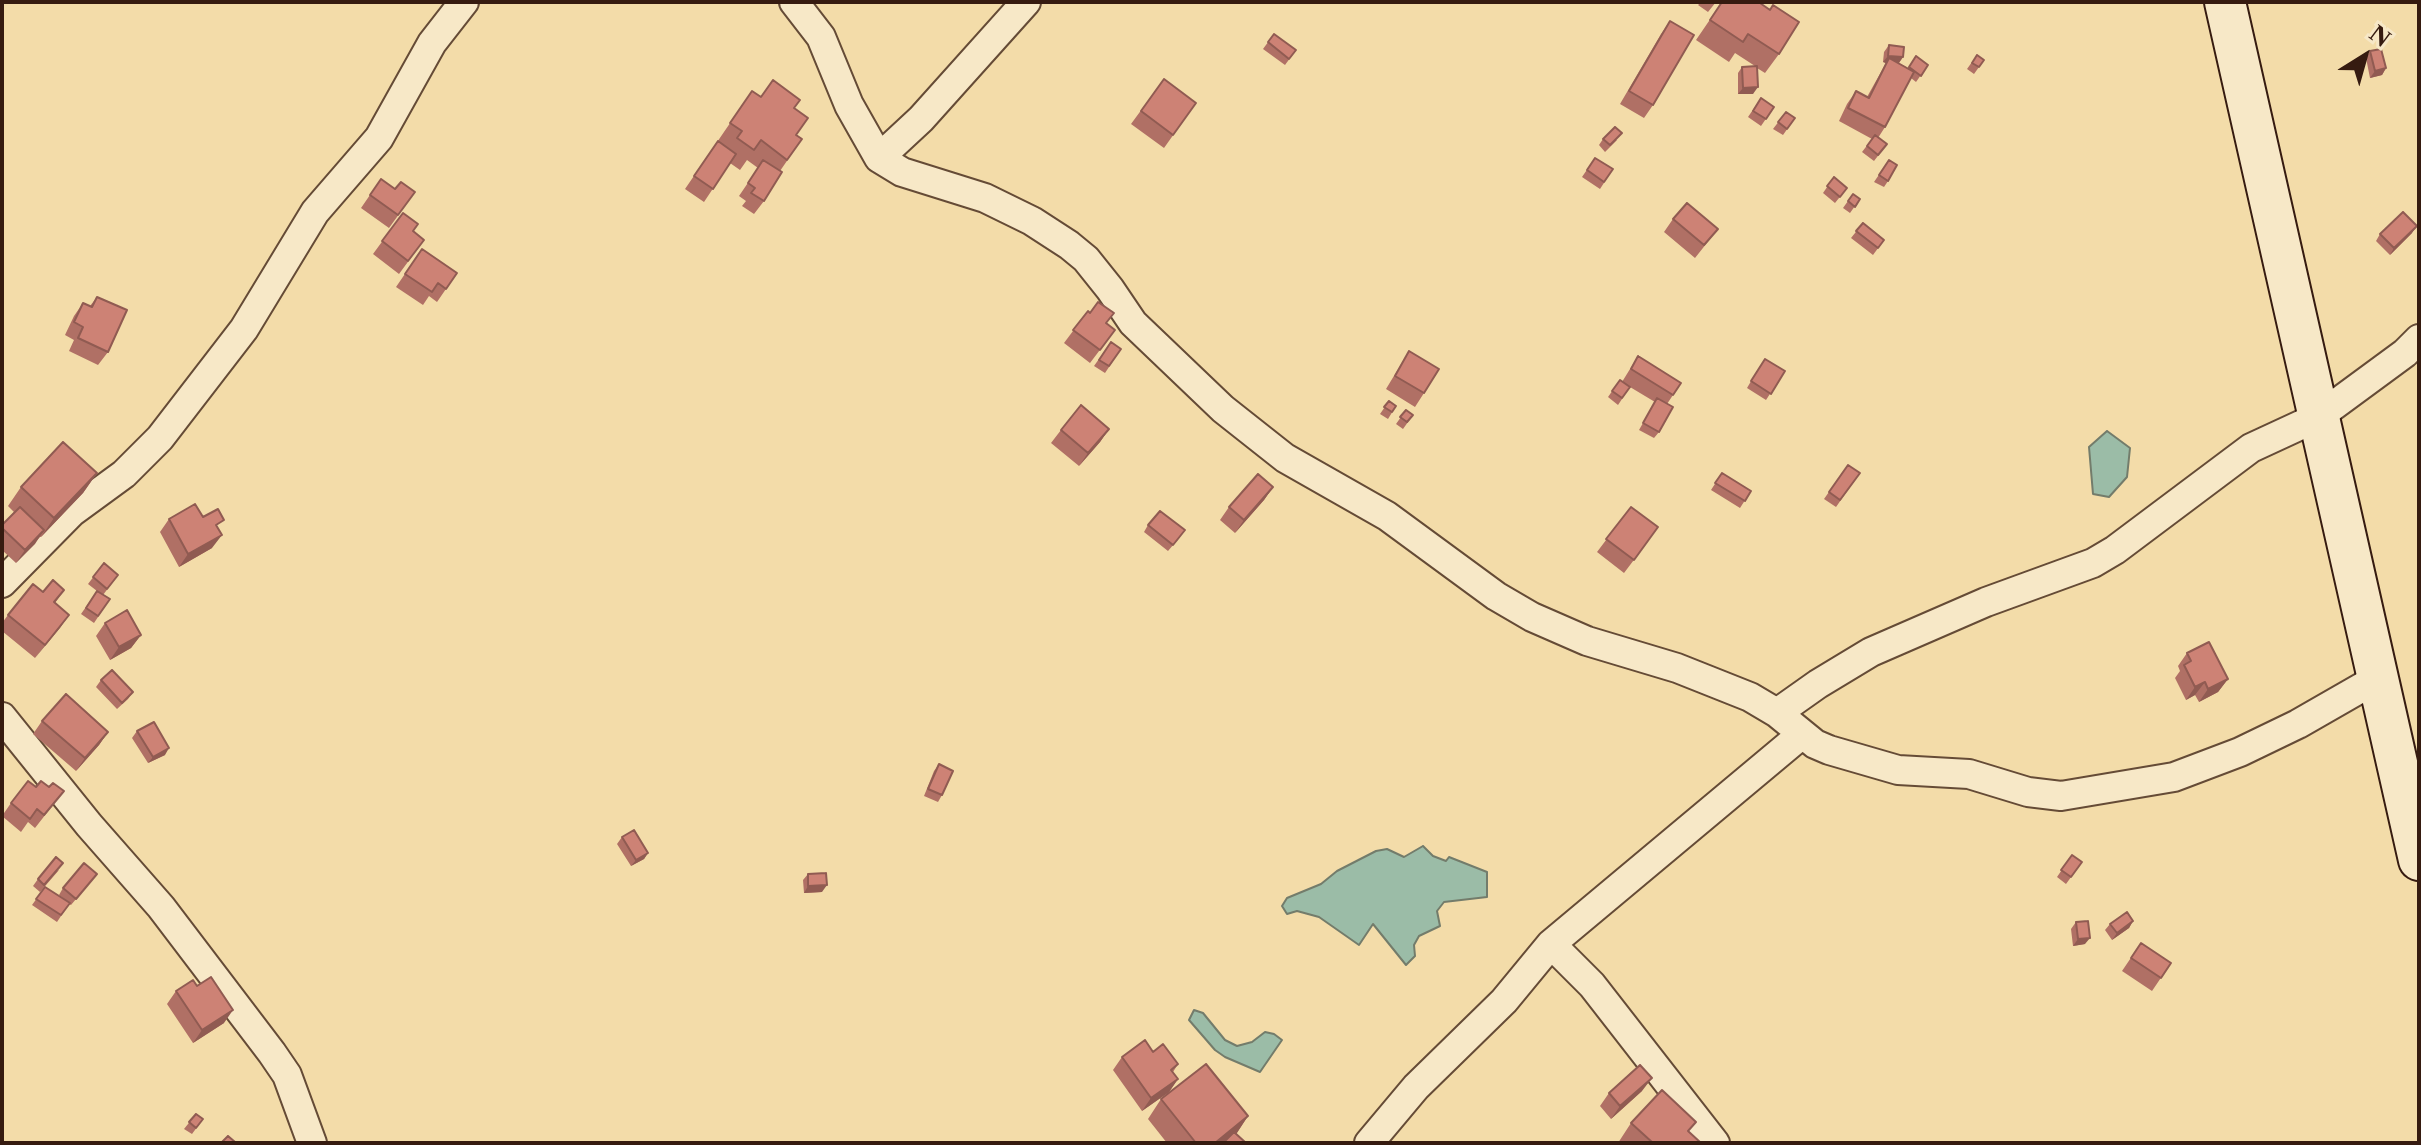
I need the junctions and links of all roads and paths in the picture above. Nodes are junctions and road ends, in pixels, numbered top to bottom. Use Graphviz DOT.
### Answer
graph roads {
  1 [pos="464,2"];
  2 [pos="794,2"];
  3 [pos="1026,2"];
  4 [pos="2225,2"];
  5 [pos="879,158"];
  6 [pos="2419,339"];
  7 [pos="2318,417"];
  8 [pos="2,583"];
  9 [pos="2380,677"];
  10 [pos="1777,713"];
  11 [pos="2,717"];
  12 [pos="1801,735"];
  13 [pos="2419,860"];
  14 [pos="1551,944"];
  15 [pos="312,1143"];
  16 [pos="1369,1143"];
  17 [pos="1715,1143"];
  1 -- 8 [label="street"];
  2 -- 5 [label="street"];
  3 -- 5 [label="street"];
  4 -- 7 [label="street"];
  5 -- 10 [label="street"];
  6 -- 7 [label="street"];
  7 -- 9 [label="street"];
  7 -- 10 [label="street"];
  9 -- 12 [label="street"];
  9 -- 13 [label="street"];
  10 -- 12 [label="street"];
  11 -- 15 [label="street"];
  12 -- 14 [label="street"];
  14 -- 16 [label="street"];
  14 -- 17 [label="street"];
}
